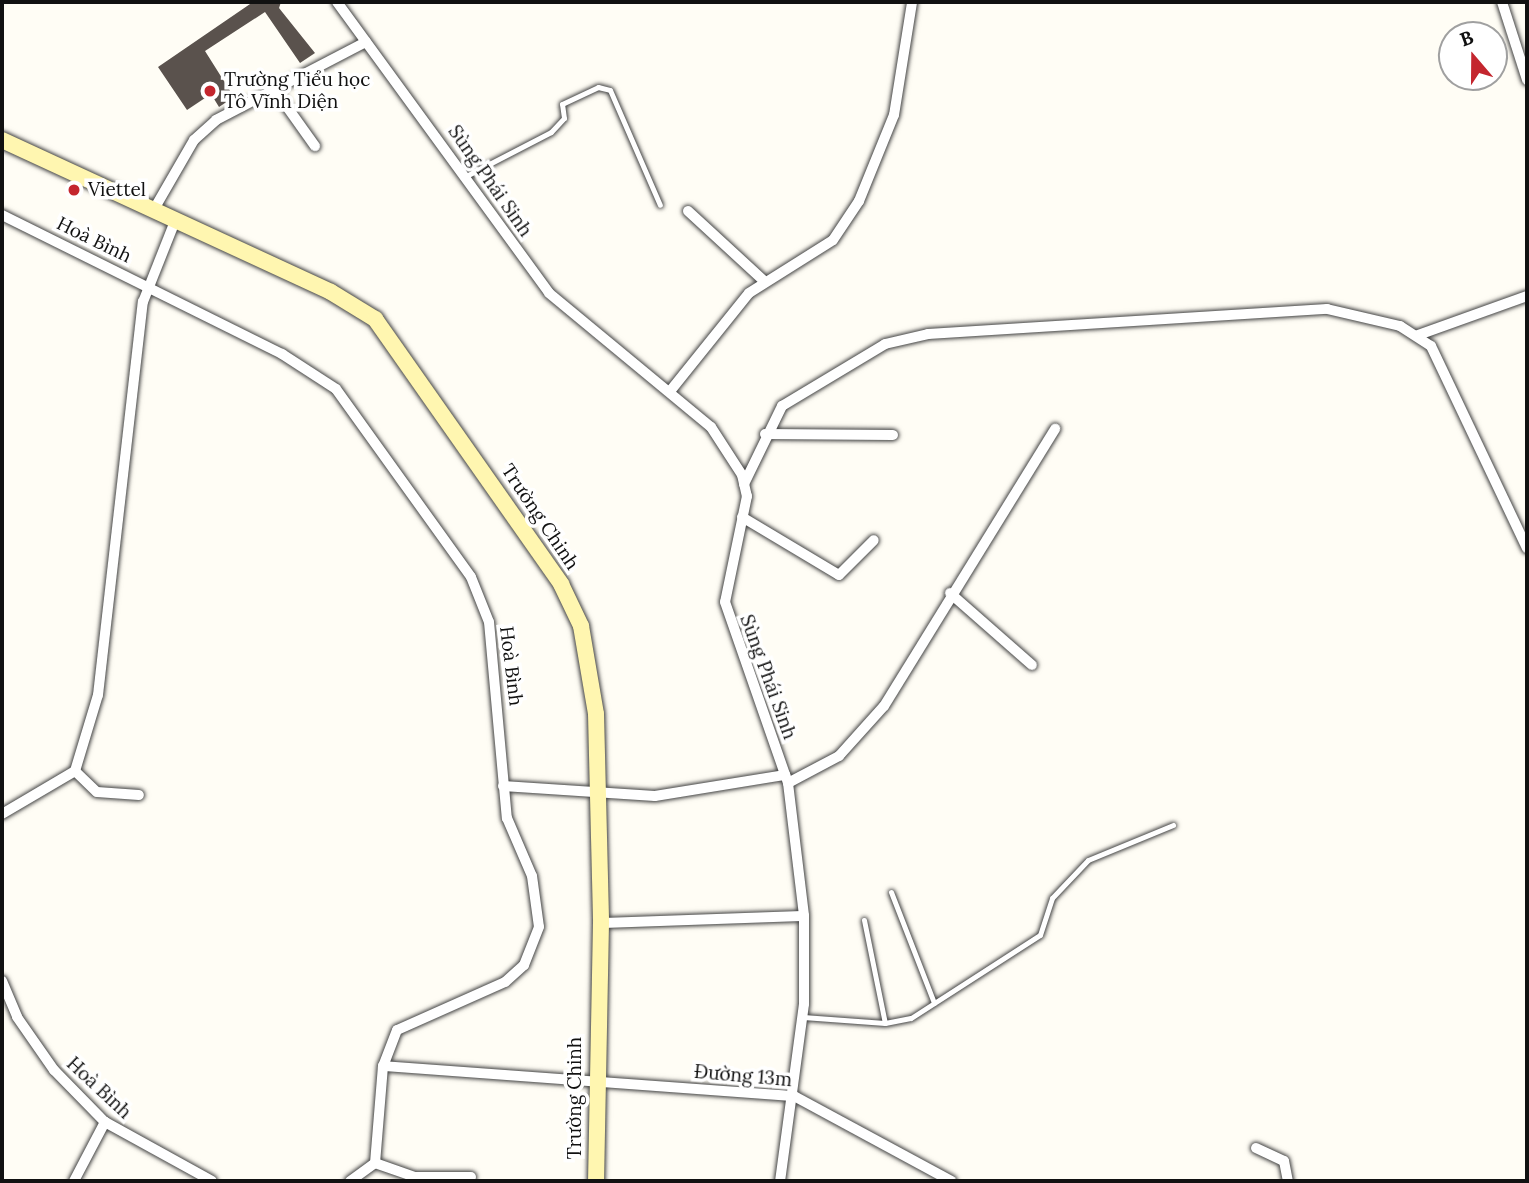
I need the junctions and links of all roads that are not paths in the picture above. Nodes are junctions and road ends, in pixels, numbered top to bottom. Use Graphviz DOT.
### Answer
graph roads {
  1 [pos="337,2"];
  2 [pos="912,2"];
  3 [pos="1502,2"];
  4 [pos="366,42"];
  5 [pos="1527,80"];
  6 [pos="275,90"];
  7 [pos="2,140"];
  8 [pos="315,146"];
  9 [pos="468,175"];
  10 [pos="660,205"];
  11 [pos="153,211"];
  12 [pos="688,211"];
  13 [pos="2,215"];
  14 [pos="175,221"];
  15 [pos="765,281"];
  16 [pos="148,285"];
  17 [pos="1527,296"];
  18 [pos="1418,335"];
  19 [pos="671,390"];
  20 [pos="1055,429"];
  21 [pos="765,434"];
  22 [pos="893,435"];
  23 [pos="744,485"];
  24 [pos="742,517"];
  25 [pos="874,540"];
  26 [pos="1527,548"];
  27 [pos="950,593"];
  28 [pos="1032,665"];
  29 [pos="75,771"];
  30 [pos="786,779"];
  31 [pos="503,786"];
  32 [pos="139,795"];
  33 [pos="594,796"];
  34 [pos="2,814"];
  35 [pos="1173,825"];
  36 [pos="891,892"];
  37 [pos="804,916"];
  38 [pos="864,920"];
  39 [pos="601,923"];
  40 [pos="2,981"];
  41 [pos="934,1003"];
  42 [pos="803,1017"];
  43 [pos="885,1023"];
  44 [pos="383,1066"];
  45 [pos="595,1081"];
  46 [pos="794,1096"];
  47 [pos="105,1122"];
  48 [pos="1256,1148"];
  49 [pos="375,1163"];
  50 [pos="471,1177"];
  51 [pos="74,1181"];
  52 [pos="212,1181"];
  53 [pos="350,1181"];
  54 [pos="596,1181"];
  55 [pos="780,1181"];
  56 [pos="951,1181"];
  57 [pos="1288,1181"];
  1 -- 4 [label="street, Sùng Phái Sinh"];
  2 -- 15 [label="street"];
  3 -- 5 [label="street"];
  4 -- 6 [label="street"];
  4 -- 9 [label="street, Sùng Phái Sinh"];
  6 -- 8 [label="street"];
  6 -- 11 [label="street"];
  7 -- 11 [label="street, Trường Chinh"];
  9 -- 10 [label="lane"];
  9 -- 19 [label="street, Sùng Phái Sinh"];
  11 -- 14 [label="street, Trường Chinh"];
  12 -- 15 [label="street"];
  13 -- 16 [label="street, Hoà Bình"];
  14 -- 16 [label="street"];
  14 -- 33 [label="street, Trường Chinh"];
  15 -- 19 [label="street"];
  16 -- 29 [label="street"];
  16 -- 31 [label="street, Hoà Bình"];
  17 -- 18 [label="street"];
  18 -- 21 [label="street"];
  18 -- 26 [label="street"];
  19 -- 23 [label="street, Sùng Phái Sinh"];
  20 -- 27 [label="street"];
  21 -- 22 [label="street"];
  21 -- 23 [label="street"];
  23 -- 24 [label="street, Sùng Phái Sinh"];
  24 -- 25 [label="street"];
  24 -- 30 [label="street, Sùng Phái Sinh"];
  27 -- 28 [label="street"];
  27 -- 30 [label="street"];
  29 -- 32 [label="street"];
  29 -- 34 [label="street"];
  30 -- 33 [label="street"];
  30 -- 37 [label="street, Sùng Phái Sinh"];
  31 -- 33 [label="street"];
  31 -- 44 [label="street, Hoà Bình"];
  33 -- 39 [label="street, Trường Chinh"];
  35 -- 41 [label="lane"];
  36 -- 41 [label="lane"];
  37 -- 39 [label="street"];
  37 -- 42 [label="street, Sùng Phái Sinh"];
  38 -- 43 [label="lane"];
  39 -- 45 [label="street, Trường Chinh"];
  40 -- 47 [label="street, Hoà Bình"];
  41 -- 43 [label="lane"];
  42 -- 43 [label="lane"];
  42 -- 46 [label="street, Sùng Phái Sinh"];
  44 -- 45 [label="street, Đường 13m"];
  44 -- 49 [label="street, Hoà Bình"];
  45 -- 46 [label="street, Đường 13m"];
  45 -- 54 [label="street, Trường Chinh"];
  46 -- 55 [label="street, Sùng Phái Sinh"];
  46 -- 56 [label="street, Đường 13m"];
  47 -- 51 [label="street"];
  47 -- 52 [label="street, Hoà Bình"];
  48 -- 57 [label="street"];
  49 -- 50 [label="street"];
  49 -- 53 [label="street"];
}
